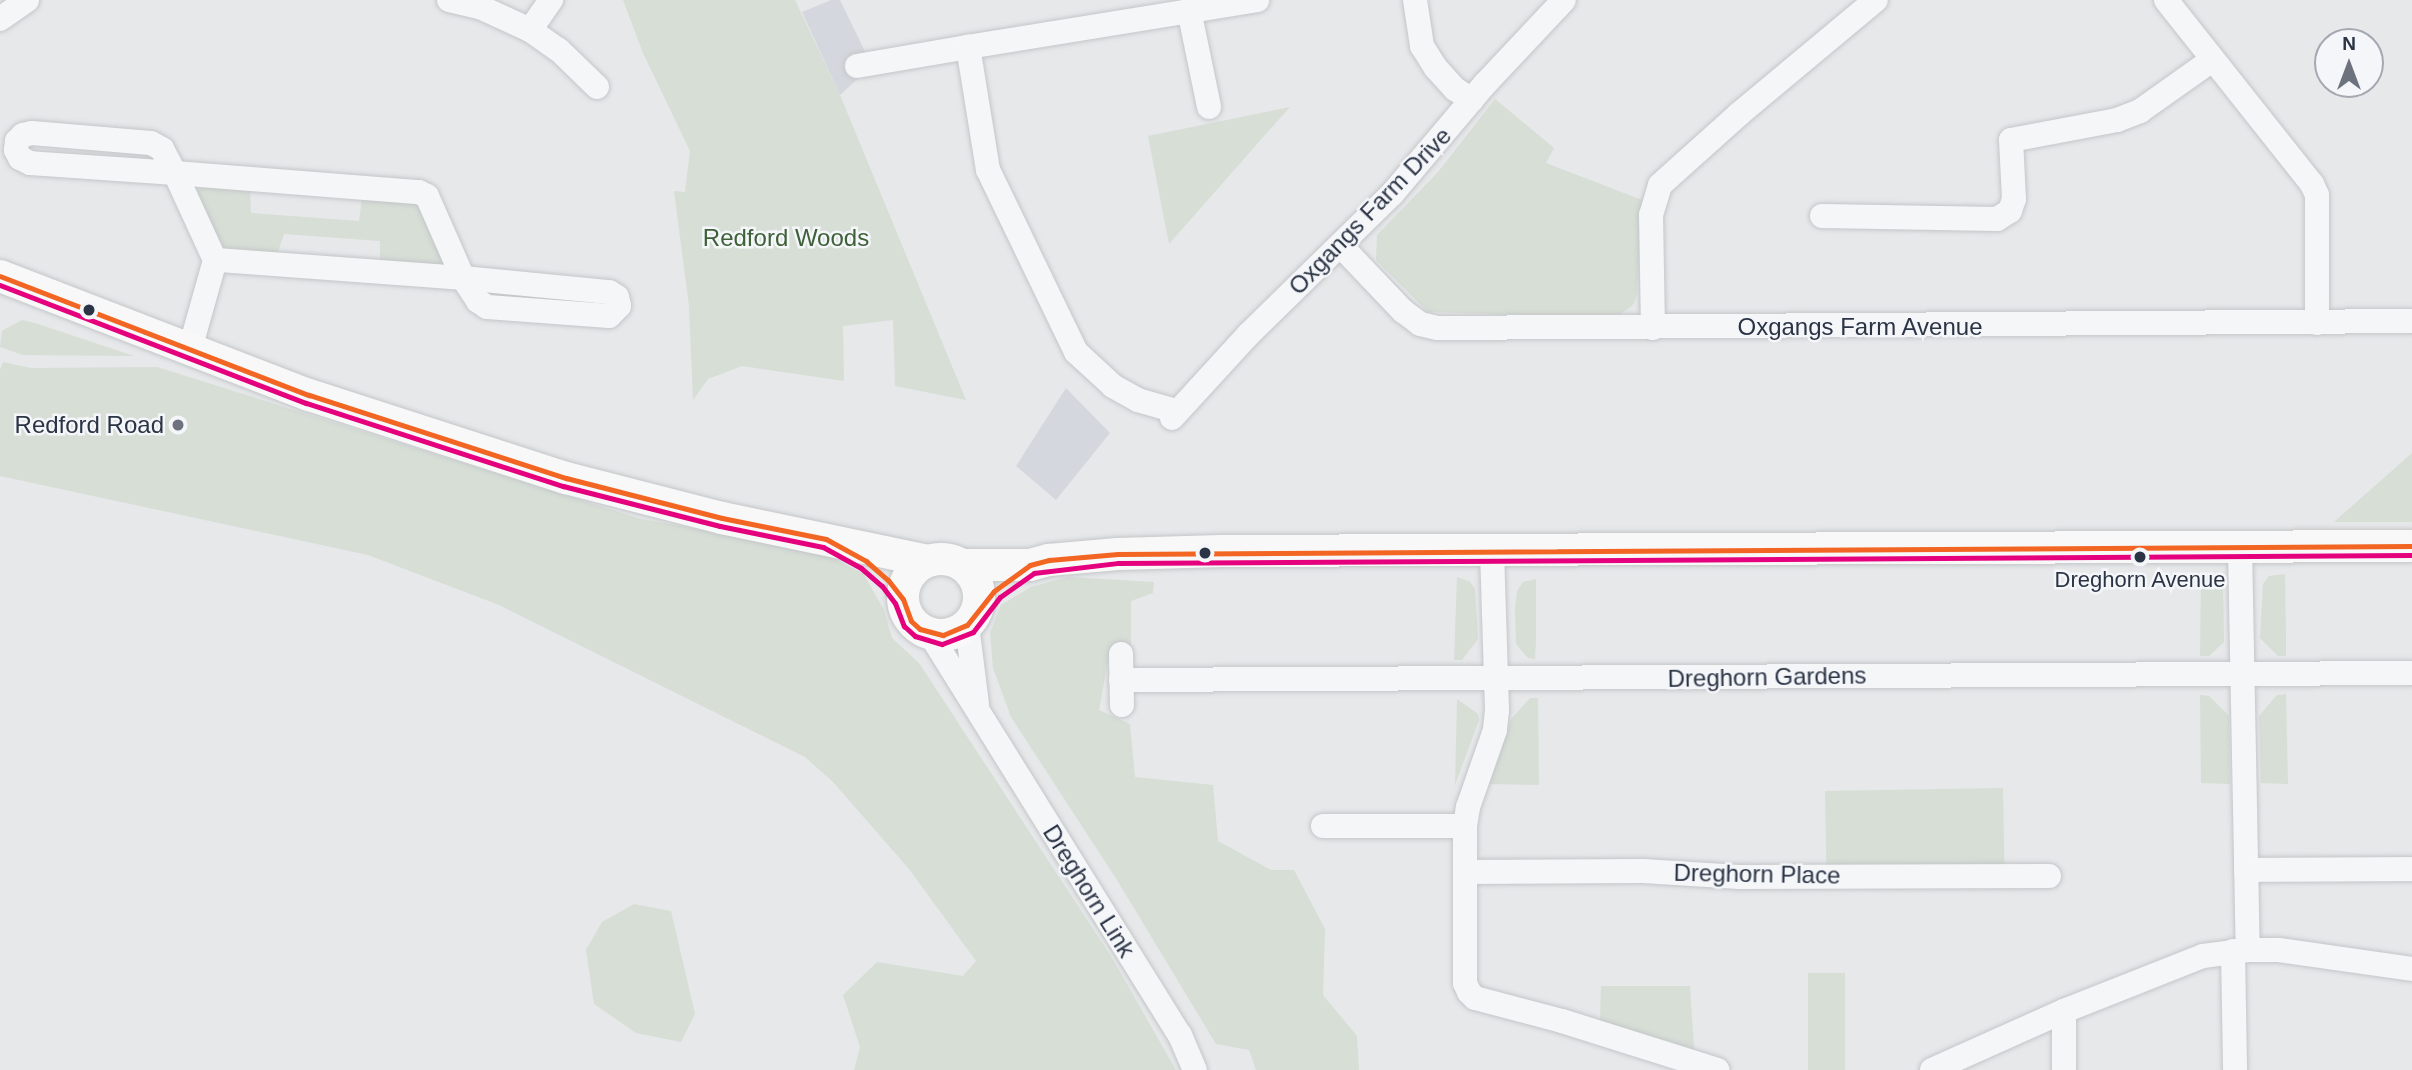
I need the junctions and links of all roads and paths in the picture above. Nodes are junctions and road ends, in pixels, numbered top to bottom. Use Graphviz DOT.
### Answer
graph roads {
  1 [pos="27,0"];
  2 [pos="449,0"];
  3 [pos="551,0"];
  4 [pos="1257,0"];
  5 [pos="1415,0"];
  6 [pos="1564,0"];
  7 [pos="1876,0"];
  8 [pos="2166,0"];
  9 [pos="1189,10"];
  10 [pos="0,19"];
  11 [pos="530,30"];
  12 [pos="968,47"];
  13 [pos="2212,60"];
  14 [pos="857,66"];
  15 [pos="603,90"];
  16 [pos="1472,100"];
  17 [pos="1209,107"];
  18 [pos="175,173"];
  19 [pos="1822,216"];
  20 [pos="1342,246"];
  21 [pos="215,260"];
  22 [pos="0,276"];
  23 [pos="463,278"];
  24 [pos="2412,321"];
  25 [pos="2317,323"];
  26 [pos="1653,328"];
  27 [pos="190,349"];
  28 [pos="826,539"];
  29 [pos="2412,546"];
  30 [pos="2240,547"];
  31 [pos="1492,550"];
  32 [pos="928,561"];
  33 [pos="962,565"];
  34 [pos="1030,565"];
  35 [pos="902,599"];
  36 [pos="971,619"];
  37 [pos="930,634"];
  38 [pos="1121,654"];
  39 [pos="2242,672"];
  40 [pos="2412,673"];
  41 [pos="1121,680"];
  42 [pos="1497,680"];
  43 [pos="1122,705"];
  44 [pos="978,715"];
  45 [pos="1465,825"];
  46 [pos="1323,826"];
  47 [pos="2412,869"];
  48 [pos="2246,870"];
  49 [pos="1465,872"];
  50 [pos="2049,876"];
  51 [pos="2240,951"];
  52 [pos="2412,969"];
  53 [pos="2064,1011"];
  54 [pos="1195,1070"];
  55 [pos="1717,1070"];
  56 [pos="1932,1070"];
  57 [pos="2064,1070"];
  58 [pos="2235,1070"];
  1 -- 10 [label="street"];
  2 -- 11 [label="street"];
  3 -- 11 [label="street"];
  4 -- 9 [label="street"];
  5 -- 16 [label="street"];
  6 -- 16 [label="street, Oxgangs Farm Drive"];
  7 -- 26 [label="street"];
  8 -- 13 [label="street"];
  9 -- 12 [label="street"];
  9 -- 17 [label="street"];
  11 -- 15 [label="street"];
  12 -- 14 [label="street"];
  12 -- 20 [label="street, Oxgangs Farm Drive"];
  13 -- 19 [label="street"];
  13 -- 25 [label="street"];
  16 -- 20 [label="street, Oxgangs Farm Drive"];
  18 -- 18 [label="street"];
  18 -- 21 [label="street"];
  18 -- 23 [label="street"];
  20 -- 26 [label="street, Oxgangs Farm Avenue"];
  21 -- 23 [label="street"];
  21 -- 27 [label="street"];
  22 -- 27 [label="main road"];
  23 -- 23 [label="street"];
  24 -- 25 [label="street, Oxgangs Farm Avenue"];
  25 -- 26 [label="street, Oxgangs Farm Avenue"];
  27 -- 28 [label="main road"];
  28 -- 32 [label="main road"];
  28 -- 35 [label="main road"];
  29 -- 30 [label="main road"];
  30 -- 31 [label="main road"];
  30 -- 39 [label="street"];
  31 -- 34 [label="main road"];
  31 -- 42 [label="street"];
  32 -- 33 [label="main road"];
  32 -- 35 [label="main road"];
  33 -- 34 [label="main road"];
  33 -- 36 [label="main road"];
  34 -- 36 [label="main road"];
  35 -- 37 [label="main road"];
  36 -- 37 [label="main road"];
  36 -- 44 [label="street, Dreghorn Link"];
  37 -- 44 [label="street, Dreghorn Link"];
  38 -- 41 [label="street"];
  39 -- 40 [label="street, Dreghorn Gardens"];
  39 -- 42 [label="street, Dreghorn Gardens"];
  39 -- 48 [label="street"];
  41 -- 42 [label="street, Dreghorn Gardens"];
  41 -- 43 [label="street"];
  42 -- 45 [label="street"];
  44 -- 54 [label="street, Dreghorn Link"];
  45 -- 46 [label="street"];
  45 -- 49 [label="street"];
  47 -- 48 [label="street"];
  48 -- 51 [label="street"];
  49 -- 50 [label="street, Dreghorn Place"];
  49 -- 55 [label="street"];
  51 -- 52 [label="street"];
  51 -- 53 [label="street"];
  51 -- 58 [label="street"];
  53 -- 56 [label="street"];
  53 -- 57 [label="street"];
}
